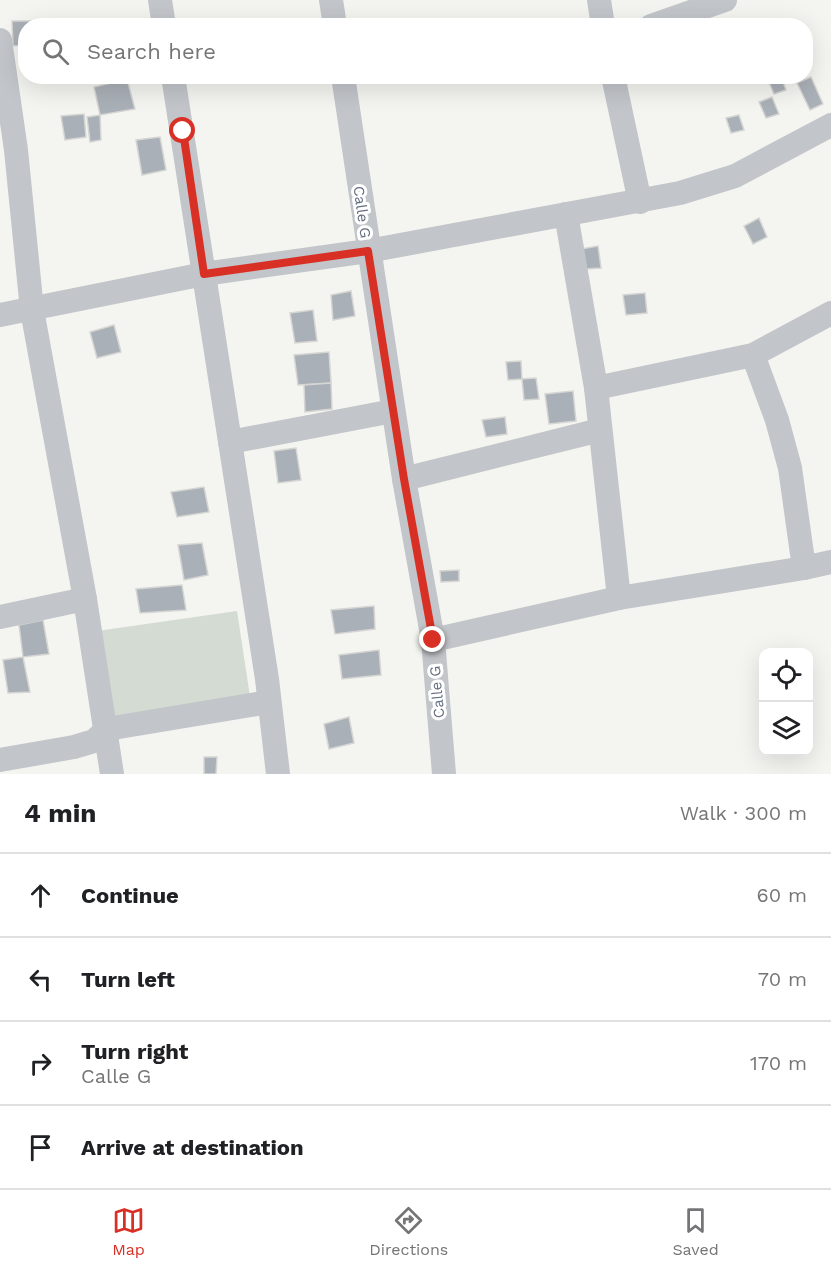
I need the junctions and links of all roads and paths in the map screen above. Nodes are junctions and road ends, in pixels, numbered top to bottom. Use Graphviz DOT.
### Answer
graph roads {
  1 [pos="160,0"];
  2 [pos="331,0"];
  3 [pos="599,0"];
  4 [pos="725,0"];
  5 [pos="163,18"];
  6 [pos="334,18"];
  7 [pos="602,18"];
  8 [pos="674,18"];
  9 [pos="0,40"];
  10 [pos="174,84"];
  11 [pos="343,84"];
  12 [pos="615,84"];
  13 [pos="831,125"];
  14 [pos="640,202"];
  15 [pos="566,214"];
  16 [pos="368,251"];
  17 [pos="204,274"];
  18 [pos="32,310"];
  19 [pos="831,313"];
  20 [pos="0,315"];
  21 [pos="753,355"];
  22 [pos="596,388"];
  23 [pos="393,411"];
  24 [pos="600,430"];
  25 [pos="230,442"];
  26 [pos="404,479"];
  27 [pos="831,562"];
  28 [pos="804,568"];
  29 [pos="619,598"];
  30 [pos="85,599"];
  31 [pos="0,617"];
  32 [pos="433,640"];
  33 [pos="269,702"];
  34 [pos="106,729"];
  35 [pos="0,760"];
  36 [pos="112,774"];
  37 [pos="278,774"];
  38 [pos="444,774"];
  1 -- 5 [label="street"];
  2 -- 6 [label="street"];
  3 -- 7 [label="street"];
  4 -- 8 [label="street"];
  9 -- 18 [label="street"];
  10 -- 17 [label="street"];
  11 -- 16 [label="street, Calle G"];
  12 -- 14 [label="street"];
  13 -- 14 [label="street"];
  14 -- 15 [label="street"];
  15 -- 16 [label="street"];
  15 -- 22 [label="street"];
  16 -- 17 [label="street"];
  16 -- 23 [label="street, Calle G"];
  17 -- 18 [label="street"];
  17 -- 25 [label="street"];
  18 -- 20 [label="street"];
  18 -- 30 [label="street"];
  19 -- 21 [label="street"];
  21 -- 22 [label="street"];
  21 -- 28 [label="street"];
  22 -- 24 [label="street"];
  23 -- 25 [label="street"];
  23 -- 26 [label="street, Calle G"];
  24 -- 26 [label="street"];
  24 -- 29 [label="street"];
  25 -- 33 [label="street"];
  26 -- 32 [label="street, Calle G"];
  27 -- 28 [label="street"];
  28 -- 29 [label="street"];
  29 -- 32 [label="street"];
  30 -- 31 [label="street"];
  30 -- 34 [label="street"];
  32 -- 38 [label="street, Calle G"];
  33 -- 34 [label="street"];
  33 -- 37 [label="street"];
  34 -- 35 [label="street"];
  34 -- 36 [label="street"];
}
